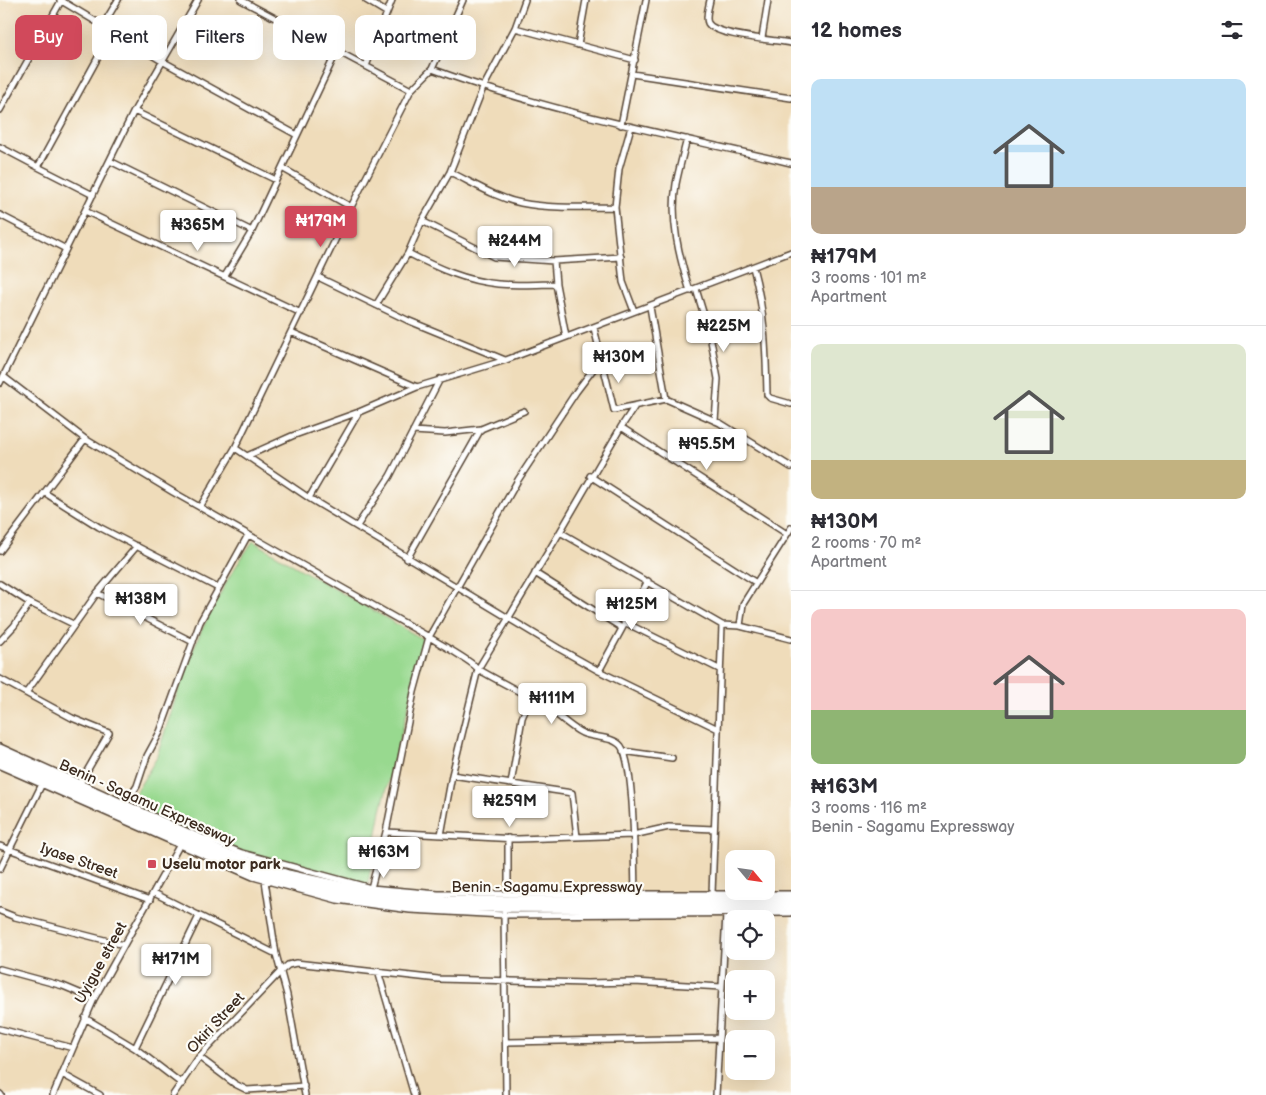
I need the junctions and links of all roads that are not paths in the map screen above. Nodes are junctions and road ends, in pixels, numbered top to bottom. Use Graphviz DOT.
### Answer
graph roads {
  1 [pos="61,0"];
  2 [pos="118,0"];
  3 [pos="198,0"];
  4 [pos="241,0"];
  5 [pos="366,0"];
  6 [pos="392,0"];
  7 [pos="463,0"];
  8 [pos="525,0"];
  9 [pos="586,0"];
  10 [pos="646,0"];
  11 [pos="710,0"];
  12 [pos="768,0"];
  13 [pos="386,12"];
  14 [pos="110,15"];
  15 [pos="273,17"];
  16 [pos="92,18"];
  17 [pos="515,28"];
  18 [pos="762,38"];
  19 [pos="791,43"];
  20 [pos="578,44"];
  21 [pos="345,55"];
  22 [pos="97,60"];
  23 [pos="333,60"];
  24 [pos="635,60"];
  25 [pos="162,61"];
  26 [pos="366,66"];
  27 [pos="432,69"];
  28 [pos="632,74"];
  29 [pos="483,88"];
  30 [pos="411,90"];
  31 [pos="791,98"];
  32 [pos="0,110"];
  33 [pos="134,111"];
  34 [pos="621,125"];
  35 [pos="631,127"];
  36 [pos="298,134"];
  37 [pos="687,139"];
  38 [pos="0,147"];
  39 [pos="110,161"];
  40 [pos="791,163"];
  41 [pos="38,167"];
  42 [pos="282,168"];
  43 [pos="450,172"];
  44 [pos="276,180"];
  45 [pos="93,195"];
  46 [pos="351,207"];
  47 [pos="614,207"];
  48 [pos="85,211"];
  49 [pos="0,215"];
  50 [pos="422,221"];
  51 [pos="252,231"];
  52 [pos="66,250"];
  53 [pos="791,252"];
  54 [pos="408,253"];
  55 [pos="621,257"];
  56 [pos="554,261"];
  57 [pos="753,266"];
  58 [pos="225,276"];
  59 [pos="318,277"];
  60 [pos="556,284"];
  61 [pos="693,290"];
  62 [pos="376,306"];
  63 [pos="650,307"];
  64 [pos="634,311"];
  65 [pos="301,313"];
  66 [pos="594,328"];
  67 [pos="291,332"];
  68 [pos="566,337"];
  69 [pos="601,359"];
  70 [pos="506,360"];
  71 [pos="4,378"];
  72 [pos="440,379"];
  73 [pos="0,383"];
  74 [pos="417,386"];
  75 [pos="666,398"];
  76 [pos="791,404"];
  77 [pos="635,406"];
  78 [pos="524,411"];
  79 [pos="360,412"];
  80 [pos="715,421"];
  81 [pos="621,427"];
  82 [pos="481,429"];
  83 [pos="413,431"];
  84 [pos="85,439"];
  85 [pos="235,448"];
  86 [pos="247,456"];
  87 [pos="791,467"];
  88 [pos="590,476"];
  89 [pos="45,493"];
  90 [pos="309,498"];
  91 [pos="200,508"];
  92 [pos="357,526"];
  93 [pos="791,528"];
  94 [pos="560,532"];
  95 [pos="787,534"];
  96 [pos="248,535"];
  97 [pos="136,546"];
  98 [pos="0,551"];
  99 [pos="407,559"];
  100 [pos="535,573"];
  101 [pos="648,581"];
  102 [pos="755,582"];
  103 [pos="0,584"];
  104 [pos="218,588"];
  105 [pos="458,588"];
  106 [pos="97,593"];
  107 [pos="30,603"];
  108 [pos="509,616"];
  109 [pos="624,622"];
  110 [pos="73,624"];
  111 [pos="722,625"];
  112 [pos="740,626"];
  113 [pos="622,628"];
  114 [pos="429,636"];
  115 [pos="791,639"];
  116 [pos="0,641"];
  117 [pos="194,642"];
  118 [pos="478,669"];
  119 [pos="719,669"];
  120 [pos="599,671"];
  121 [pos="0,679"];
  122 [pos="26,693"];
  123 [pos="530,698"];
  124 [pos="718,729"];
  125 [pos="0,747"];
  126 [pos="623,751"];
  127 [pos="0,753"];
  128 [pos="672,758"];
  129 [pos="0,761"];
  130 [pos="0,766"];
  131 [pos="452,774"];
  132 [pos="80,783"];
  133 [pos="42,784"];
  134 [pos="511,784"];
  135 [pos="126,803"];
  136 [pos="714,829"];
  137 [pos="386,832"];
  138 [pos="441,835"];
  139 [pos="633,835"];
  140 [pos="577,837"];
  141 [pos="508,838"];
  142 [pos="0,846"];
  143 [pos="179,846"];
  144 [pos="9,850"];
  145 [pos="0,869"];
  146 [pos="265,881"];
  147 [pos="371,888"];
  148 [pos="154,893"];
  149 [pos="508,894"];
  150 [pos="635,894"];
  151 [pos="712,894"];
  152 [pos="791,894"];
  153 [pos="150,900"];
  154 [pos="791,900"];
  155 [pos="448,904"];
  156 [pos="791,908"];
  157 [pos="0,911"];
  158 [pos="504,911"];
  159 [pos="775,913"];
  160 [pos="791,913"];
  161 [pos="725,914"];
  162 [pos="199,916"];
  163 [pos="725,932"];
  164 [pos="124,945"];
  165 [pos="276,954"];
  166 [pos="0,969"];
  167 [pos="281,971"];
  168 [pos="378,971"];
  169 [pos="505,982"];
  170 [pos="722,987"];
  171 [pos="94,999"];
  172 [pos="85,1018"];
  173 [pos="0,1029"];
  174 [pos="719,1038"];
  175 [pos="507,1042"];
  176 [pos="73,1048"];
  177 [pos="135,1048"];
  178 [pos="199,1057"];
  179 [pos="62,1074"];
  180 [pos="182,1084"];
  181 [pos="304,1086"];
  182 [pos="53,1095"];
  183 [pos="100,1095"];
  184 [pos="173,1095"];
  185 [pos="306,1095"];
  186 [pos="414,1095"];
  187 [pos="506,1095"];
  188 [pos="716,1095"];
  1 -- 16 [label="street"];
  1 -- 32 [label="street"];
  2 -- 14 [label="street"];
  3 -- 25 [label="street"];
  4 -- 15 [label="street"];
  5 -- 13 [label="street"];
  6 -- 13 [label="street"];
  7 -- 27 [label="street"];
  8 -- 17 [label="street"];
  9 -- 20 [label="street"];
  10 -- 24 [label="street"];
  11 -- 18 [label="street"];
  12 -- 18 [label="street"];
  13 -- 26 [label="street"];
  17 -- 20 [label="street"];
  17 -- 29 [label="street"];
  18 -- 19 [label="street"];
  20 -- 24 [label="street"];
  21 -- 26 [label="street"];
  22 -- 41 [label="street"];
  23 -- 36 [label="street"];
  24 -- 28 [label="street"];
  25 -- 33 [label="street"];
  25 -- 36 [label="street"];
  26 -- 30 [label="street"];
  27 -- 29 [label="street"];
  27 -- 30 [label="street"];
  28 -- 31 [label="street"];
  28 -- 34 [label="street"];
  29 -- 34 [label="street"];
  29 -- 43 [label="street"];
  30 -- 46 [label="street"];
  33 -- 39 [label="street"];
  33 -- 44 [label="street"];
  34 -- 35 [label="street"];
  35 -- 37 [label="street"];
  35 -- 47 [label="street"];
  36 -- 42 [label="street"];
  37 -- 40 [label="street"];
  37 -- 61 [label="street"];
  38 -- 41 [label="street"];
  39 -- 45 [label="street"];
  39 -- 51 [label="street"];
  41 -- 45 [label="street"];
  42 -- 44 [label="street"];
  42 -- 46 [label="street"];
  43 -- 47 [label="street"];
  43 -- 50 [label="street"];
  44 -- 51 [label="street"];
  45 -- 48 [label="street"];
  46 -- 59 [label="street"];
  47 -- 55 [label="street"];
  48 -- 52 [label="street"];
  48 -- 58 [label="street"];
  49 -- 52 [label="street"];
  50 -- 54 [label="street"];
  50 -- 56 [label="street"];
  51 -- 58 [label="street"];
  52 -- 71 [label="street"];
  53 -- 57 [label="street"];
  54 -- 60 [label="street"];
  54 -- 62 [label="street"];
  55 -- 56 [label="street"];
  55 -- 64 [label="street"];
  56 -- 60 [label="street"];
  57 -- 61 [label="street"];
  57 -- 76 [label="street"];
  58 -- 65 [label="street"];
  59 -- 62 [label="street"];
  59 -- 65 [label="street"];
  60 -- 68 [label="street"];
  61 -- 63 [label="street"];
  61 -- 80 [label="street"];
  62 -- 70 [label="street"];
  63 -- 64 [label="street"];
  63 -- 75 [label="street"];
  64 -- 66 [label="street"];
  65 -- 67 [label="street"];
  66 -- 68 [label="street"];
  66 -- 69 [label="street"];
  67 -- 74 [label="street"];
  67 -- 85 [label="street"];
  68 -- 70 [label="street"];
  69 -- 77 [label="street"];
  69 -- 105 [label="street"];
  70 -- 72 [label="street"];
  71 -- 73 [label="street"];
  71 -- 84 [label="street"];
  72 -- 74 [label="street"];
  72 -- 83 [label="street"];
  74 -- 79 [label="street"];
  75 -- 77 [label="street"];
  75 -- 80 [label="street"];
  77 -- 81 [label="street"];
  78 -- 82 [label="street"];
  79 -- 86 [label="street"];
  79 -- 90 [label="street"];
  80 -- 87 [label="street"];
  81 -- 88 [label="street"];
  81 -- 95 [label="street"];
  82 -- 83 [label="street"];
  82 -- 99 [label="street"];
  83 -- 92 [label="street"];
  84 -- 89 [label="street"];
  84 -- 91 [label="street"];
  85 -- 86 [label="street"];
  85 -- 91 [label="street"];
  86 -- 90 [label="street"];
  88 -- 94 [label="street"];
  88 -- 102 [label="street"];
  89 -- 97 [label="street"];
  89 -- 98 [label="street"];
  90 -- 92 [label="street"];
  91 -- 96 [label="street"];
  92 -- 99 [label="street"];
  93 -- 95 [label="street"];
  94 -- 100 [label="street"];
  94 -- 101 [label="street"];
  95 -- 102 [label="street"];
  96 -- 104 [label="street"];
  96 -- 114 [label="street"];
  97 -- 104 [label="street"];
  97 -- 106 [label="street"];
  99 -- 105 [label="street"];
  100 -- 108 [label="street"];
  100 -- 113 [label="street"];
  101 -- 109 [label="street"];
  101 -- 111 [label="street"];
  102 -- 112 [label="street"];
  103 -- 107 [label="street"];
  104 -- 117 [label="street"];
  105 -- 108 [label="street"];
  105 -- 114 [label="street"];
  106 -- 110 [label="street"];
  106 -- 117 [label="street"];
  107 -- 110 [label="street"];
  107 -- 116 [label="street"];
  108 -- 118 [label="street"];
  108 -- 120 [label="street"];
  109 -- 113 [label="street"];
  109 -- 119 [label="street"];
  110 -- 122 [label="street"];
  111 -- 112 [label="street"];
  111 -- 119 [label="street"];
  112 -- 115 [label="street"];
  113 -- 120 [label="street"];
  114 -- 118 [label="street"];
  114 -- 137 [label="street"];
  117 -- 135 [label="street"];
  118 -- 123 [label="street"];
  118 -- 131 [label="street"];
  119 -- 124 [label="street"];
  120 -- 124 [label="street"];
  121 -- 122 [label="street"];
  122 -- 132 [label="street"];
  123 -- 126 [label="street"];
  123 -- 134 [label="street"];
  124 -- 136 [label="street"];
  125 -- 132 [label="street"];
  126 -- 128 [label="street"];
  126 -- 139 [label="street"];
  127 -- 155 [label="highway, Benin - Sagamu Expressway"];
  129 -- 155 [label="highway"];
  130 -- 133 [label="street"];
  131 -- 134 [label="street"];
  131 -- 138 [label="street"];
  132 -- 135 [label="street"];
  133 -- 143 [label="street"];
  133 -- 144 [label="street"];
  134 -- 140 [label="street"];
  135 -- 147 [label="street"];
  136 -- 139 [label="street"];
  136 -- 151 [label="street"];
  137 -- 138 [label="street"];
  137 -- 147 [label="street"];
  138 -- 141 [label="street"];
  139 -- 140 [label="street"];
  139 -- 150 [label="street"];
  140 -- 141 [label="street"];
  141 -- 149 [label="street"];
  142 -- 144 [label="street, Iyase Street"];
  143 -- 146 [label="street"];
  143 -- 148 [label="street, Uyigue street"];
  144 -- 145 [label="street"];
  144 -- 153 [label="street, Iyase Street"];
  146 -- 158 [label="street"];
  146 -- 165 [label="street"];
  147 -- 149 [label="street"];
  148 -- 153 [label="street, Uyigue street"];
  148 -- 162 [label="street"];
  149 -- 150 [label="street"];
  150 -- 151 [label="street"];
  151 -- 152 [label="street"];
  153 -- 164 [label="street, Uyigue street"];
  154 -- 155 [label="highway, Benin - Sagamu Expressway"];
  155 -- 158 [label="highway"];
  156 -- 158 [label="highway"];
  157 -- 164 [label="street"];
  158 -- 161 [label="street"];
  158 -- 169 [label="street"];
  159 -- 160 [label="street"];
  162 -- 165 [label="street"];
  162 -- 177 [label="street"];
  163 -- 170 [label="street"];
  164 -- 171 [label="street, Uyigue street"];
  165 -- 167 [label="street"];
  166 -- 171 [label="street"];
  167 -- 168 [label="street"];
  167 -- 178 [label="street, Okiri Street"];
  167 -- 181 [label="street"];
  168 -- 169 [label="street"];
  168 -- 186 [label="street"];
  169 -- 170 [label="street"];
  169 -- 175 [label="street"];
  170 -- 174 [label="street"];
  171 -- 172 [label="street, Uyigue street"];
  172 -- 176 [label="street, Uyigue street"];
  172 -- 177 [label="street"];
  173 -- 176 [label="street"];
  174 -- 175 [label="street"];
  174 -- 188 [label="street"];
  175 -- 187 [label="street"];
  176 -- 179 [label="street, Uyigue street"];
  177 -- 180 [label="street"];
  178 -- 180 [label="street, Okiri Street"];
  178 -- 181 [label="street"];
  179 -- 182 [label="street, Uyigue street"];
  179 -- 183 [label="street"];
  180 -- 184 [label="street, Okiri Street"];
  181 -- 185 [label="street"];
}
